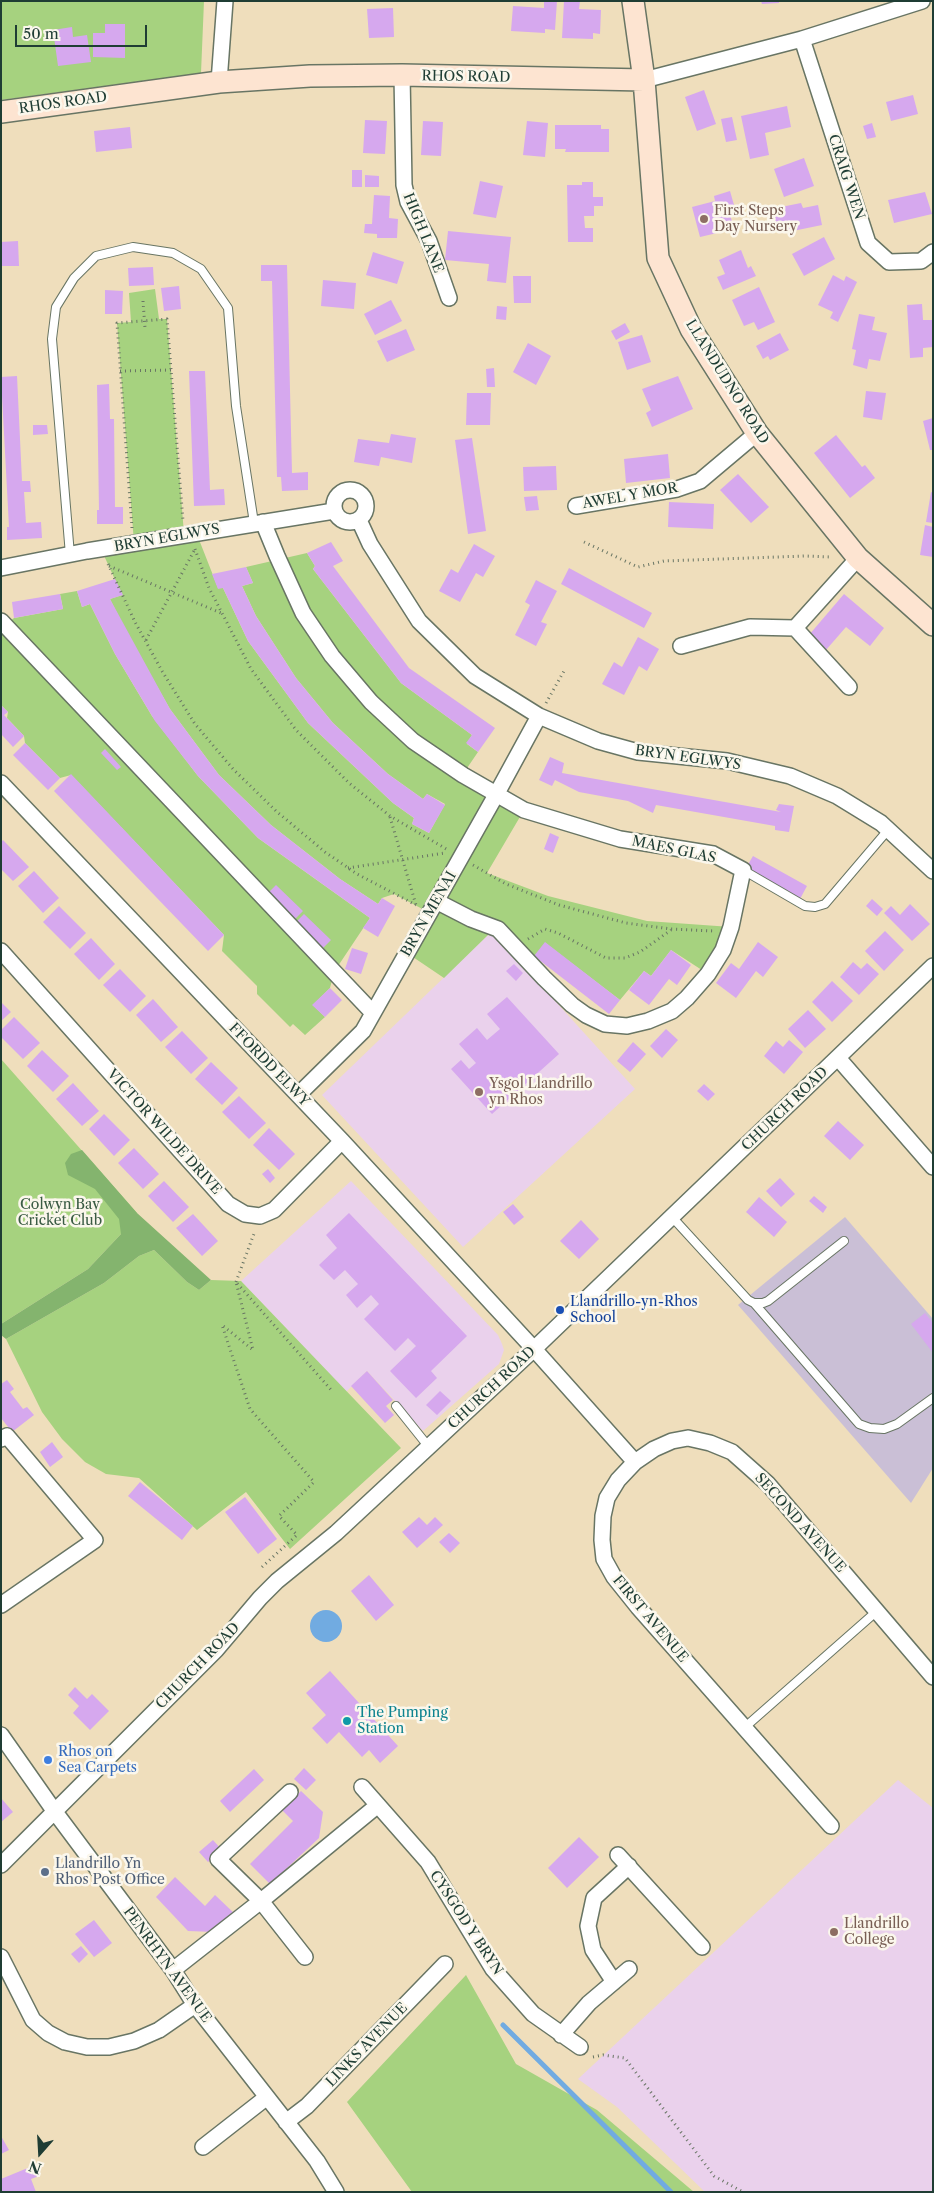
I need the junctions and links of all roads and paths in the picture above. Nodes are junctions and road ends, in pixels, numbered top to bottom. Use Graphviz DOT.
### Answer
graph roads {
  1 [pos="225,1"];
  2 [pos="633,1"];
  3 [pos="922,1"];
  4 [pos="888,6"];
  5 [pos="802,39"];
  6 [pos="402,76"];
  7 [pos="644,80"];
  8 [pos="219,82"];
  9 [pos="1,112"];
  10 [pos="933,252"];
  11 [pos="449,298"];
  12 [pos="143,301"];
  13 [pos="144,321"];
  14 [pos="145,328"];
  15 [pos="172,370"];
  16 [pos="120,371"];
  17 [pos="757,433"];
  18 [pos="576,506"];
  19 [pos="334,510"];
  20 [pos="359,520"];
  21 [pos="259,522"];
  22 [pos="187,534"];
  23 [pos="584,542"];
  24 [pos="134,543"];
  25 [pos="195,548"];
  26 [pos="101,549"];
  27 [pos="70,554"];
  28 [pos="858,558"];
  29 [pos="109,566"];
  30 [pos="1,568"];
  31 [pos="171,592"];
  32 [pos="221,613"];
  33 [pos="1,621"];
  34 [pos="933,626"];
  35 [pos="795,628"];
  36 [pos="145,641"];
  37 [pos="681,646"];
  38 [pos="564,671"];
  39 [pos="849,687"];
  40 [pos="538,716"];
  41 [pos="1,783"];
  42 [pos="496,795"];
  43 [pos="390,816"];
  44 [pos="888,830"];
  45 [pos="461,858"];
  46 [pos="403,860"];
  47 [pos="348,868"];
  48 [pos="743,870"];
  49 [pos="933,871"];
  50 [pos="416,906"];
  51 [pos="433,907"];
  52 [pos="671,929"];
  53 [pos="729,931"];
  54 [pos="516,949"];
  55 [pos="1,951"];
  56 [pos="933,966"];
  57 [pos="373,1013"];
  58 [pos="838,1058"];
  59 [pos="298,1095"];
  60 [pos="342,1141"];
  61 [pos="933,1167"];
  62 [pos="260,1216"];
  63 [pos="672,1217"];
  64 [pos="844,1241"];
  65 [pos="236,1282"];
  66 [pos="754,1303"];
  67 [pos="534,1349"];
  68 [pos="332,1391"];
  69 [pos="933,1398"];
  70 [pos="396,1406"];
  71 [pos="1,1439"];
  72 [pos="428,1446"];
  73 [pos="635,1462"];
  74 [pos="262,1567"];
  75 [pos="1,1605"];
  76 [pos="877,1612"];
  77 [pos="933,1676"];
  78 [pos="744,1728"];
  79 [pos="1,1735"];
  80 [pos="362,1787"];
  81 [pos="290,1792"];
  82 [pos="378,1805"];
  83 [pos="55,1812"];
  84 [pos="831,1826"];
  85 [pos="1,1865"];
  86 [pos="261,1901"];
  87 [pos="702,1947"];
  88 [pos="1,1957"];
  89 [pos="305,1957"];
  90 [pos="445,1964"];
  91 [pos="629,1969"];
  92 [pos="173,1970"];
  93 [pos="614,1982"];
  94 [pos="195,2005"];
  95 [pos="562,2035"];
  96 [pos="580,2047"];
  97 [pos="266,2097"];
  98 [pos="286,2122"];
  99 [pos="203,2147"];
  100 [pos="335,2191"];
  101 [pos="743,2192"];
  1 -- 8 [label="street"];
  2 -- 7 [label="main road, LLANDUDNO ROAD"];
  3 -- 4 [label="street, RHOS ROAD"];
  4 -- 5 [label="street, RHOS ROAD"];
  5 -- 7 [label="street, RHOS ROAD"];
  5 -- 10 [label="street, CRAIG WEN"];
  6 -- 7 [label="main road, RHOS ROAD"];
  6 -- 8 [label="main road, RHOS ROAD"];
  6 -- 11 [label="street, HIGH LANE"];
  7 -- 17 [label="main road, LLANDUDNO ROAD"];
  8 -- 9 [label="main road, RHOS ROAD"];
  12 -- 13 [label="path"];
  13 -- 14 [label="path"];
  13 -- 15 [label="path"];
  13 -- 16 [label="path"];
  15 -- 16 [label="path"];
  15 -- 22 [label="path"];
  16 -- 24 [label="path"];
  17 -- 18 [label="street, AWEL Y MOR"];
  17 -- 28 [label="main road, LLANDUDNO ROAD"];
  19 -- 20 [label="street"];
  19 -- 20 [label="street"];
  19 -- 21 [label="street, BRYN EGLWYS"];
  20 -- 40 [label="street, BRYN EGLWYS"];
  21 -- 22 [label="street, BRYN EGLWYS"];
  21 -- 27 [label="lane"];
  21 -- 42 [label="street, MAES GLAS"];
  22 -- 24 [label="street, BRYN EGLWYS"];
  22 -- 25 [label="path"];
  23 -- 28 [label="path"];
  24 -- 26 [label="street, BRYN EGLWYS"];
  25 -- 31 [label="path"];
  25 -- 32 [label="path"];
  26 -- 27 [label="street, BRYN EGLWYS"];
  26 -- 29 [label="path"];
  27 -- 30 [label="street, BRYN EGLWYS"];
  28 -- 34 [label="main road, LLANDUDNO ROAD"];
  28 -- 35 [label="street"];
  29 -- 31 [label="path"];
  29 -- 36 [label="path"];
  31 -- 32 [label="path"];
  31 -- 36 [label="path"];
  32 -- 43 [label="path"];
  33 -- 57 [label="street"];
  35 -- 37 [label="street"];
  35 -- 39 [label="street"];
  36 -- 47 [label="path"];
  38 -- 40 [label="path"];
  40 -- 42 [label="street, BRYN MENAI"];
  40 -- 44 [label="street, BRYN EGLWYS"];
  41 -- 59 [label="street, FFORDD ELWY"];
  42 -- 45 [label="street, BRYN MENAI"];
  42 -- 48 [label="street, MAES GLAS"];
  43 -- 46 [label="path"];
  43 -- 46 [label="path"];
  44 -- 48 [label="lane"];
  44 -- 49 [label="street, BRYN EGLWYS"];
  45 -- 51 [label="street, BRYN MENAI"];
  45 -- 52 [label="path"];
  46 -- 47 [label="path"];
  46 -- 50 [label="path"];
  47 -- 50 [label="path"];
  48 -- 53 [label="street"];
  50 -- 51 [label="path"];
  51 -- 54 [label="street"];
  51 -- 57 [label="street, BRYN MENAI"];
  52 -- 53 [label="path"];
  52 -- 54 [label="path"];
  53 -- 54 [label="street"];
  55 -- 62 [label="street, VICTOR WILDE DRIVE"];
  56 -- 58 [label="street, CHURCH ROAD"];
  57 -- 59 [label="street, BRYN MENAI"];
  58 -- 61 [label="street"];
  58 -- 63 [label="street, CHURCH ROAD"];
  59 -- 60 [label="street, FFORDD ELWY"];
  60 -- 62 [label="street"];
  60 -- 67 [label="street, FFORDD ELWY"];
  62 -- 65 [label="path"];
  63 -- 66 [label="lane"];
  63 -- 67 [label="street, CHURCH ROAD"];
  64 -- 66 [label="lane"];
  65 -- 68 [label="path"];
  65 -- 74 [label="path"];
  66 -- 69 [label="lane"];
  67 -- 72 [label="street, CHURCH ROAD"];
  67 -- 73 [label="street"];
  70 -- 72 [label="lane"];
  71 -- 75 [label="street"];
  72 -- 83 [label="street, CHURCH ROAD"];
  73 -- 76 [label="street, SECOND AVENUE"];
  73 -- 78 [label="street, FIRST AVENUE"];
  76 -- 77 [label="street, SECOND AVENUE"];
  76 -- 78 [label="lane"];
  78 -- 84 [label="street, FIRST AVENUE"];
  79 -- 83 [label="street, PENRHYN AVENUE"];
  80 -- 82 [label="street, CYSGOD Y BRYN"];
  81 -- 86 [label="street"];
  82 -- 86 [label="street"];
  82 -- 95 [label="street, CYSGOD Y BRYN"];
  83 -- 85 [label="street, CHURCH ROAD"];
  83 -- 92 [label="street, PENRHYN AVENUE"];
  86 -- 89 [label="street"];
  86 -- 92 [label="street"];
  87 -- 93 [label="street"];
  88 -- 94 [label="street"];
  90 -- 98 [label="street, LINKS AVENUE"];
  91 -- 93 [label="street"];
  92 -- 94 [label="street, PENRHYN AVENUE"];
  93 -- 95 [label="street"];
  94 -- 97 [label="street, PENRHYN AVENUE"];
  95 -- 96 [label="street, CYSGOD Y BRYN"];
  96 -- 101 [label="path"];
  97 -- 98 [label="street, PENRHYN AVENUE"];
  97 -- 99 [label="street"];
  98 -- 100 [label="street, PENRHYN AVENUE"];
}
